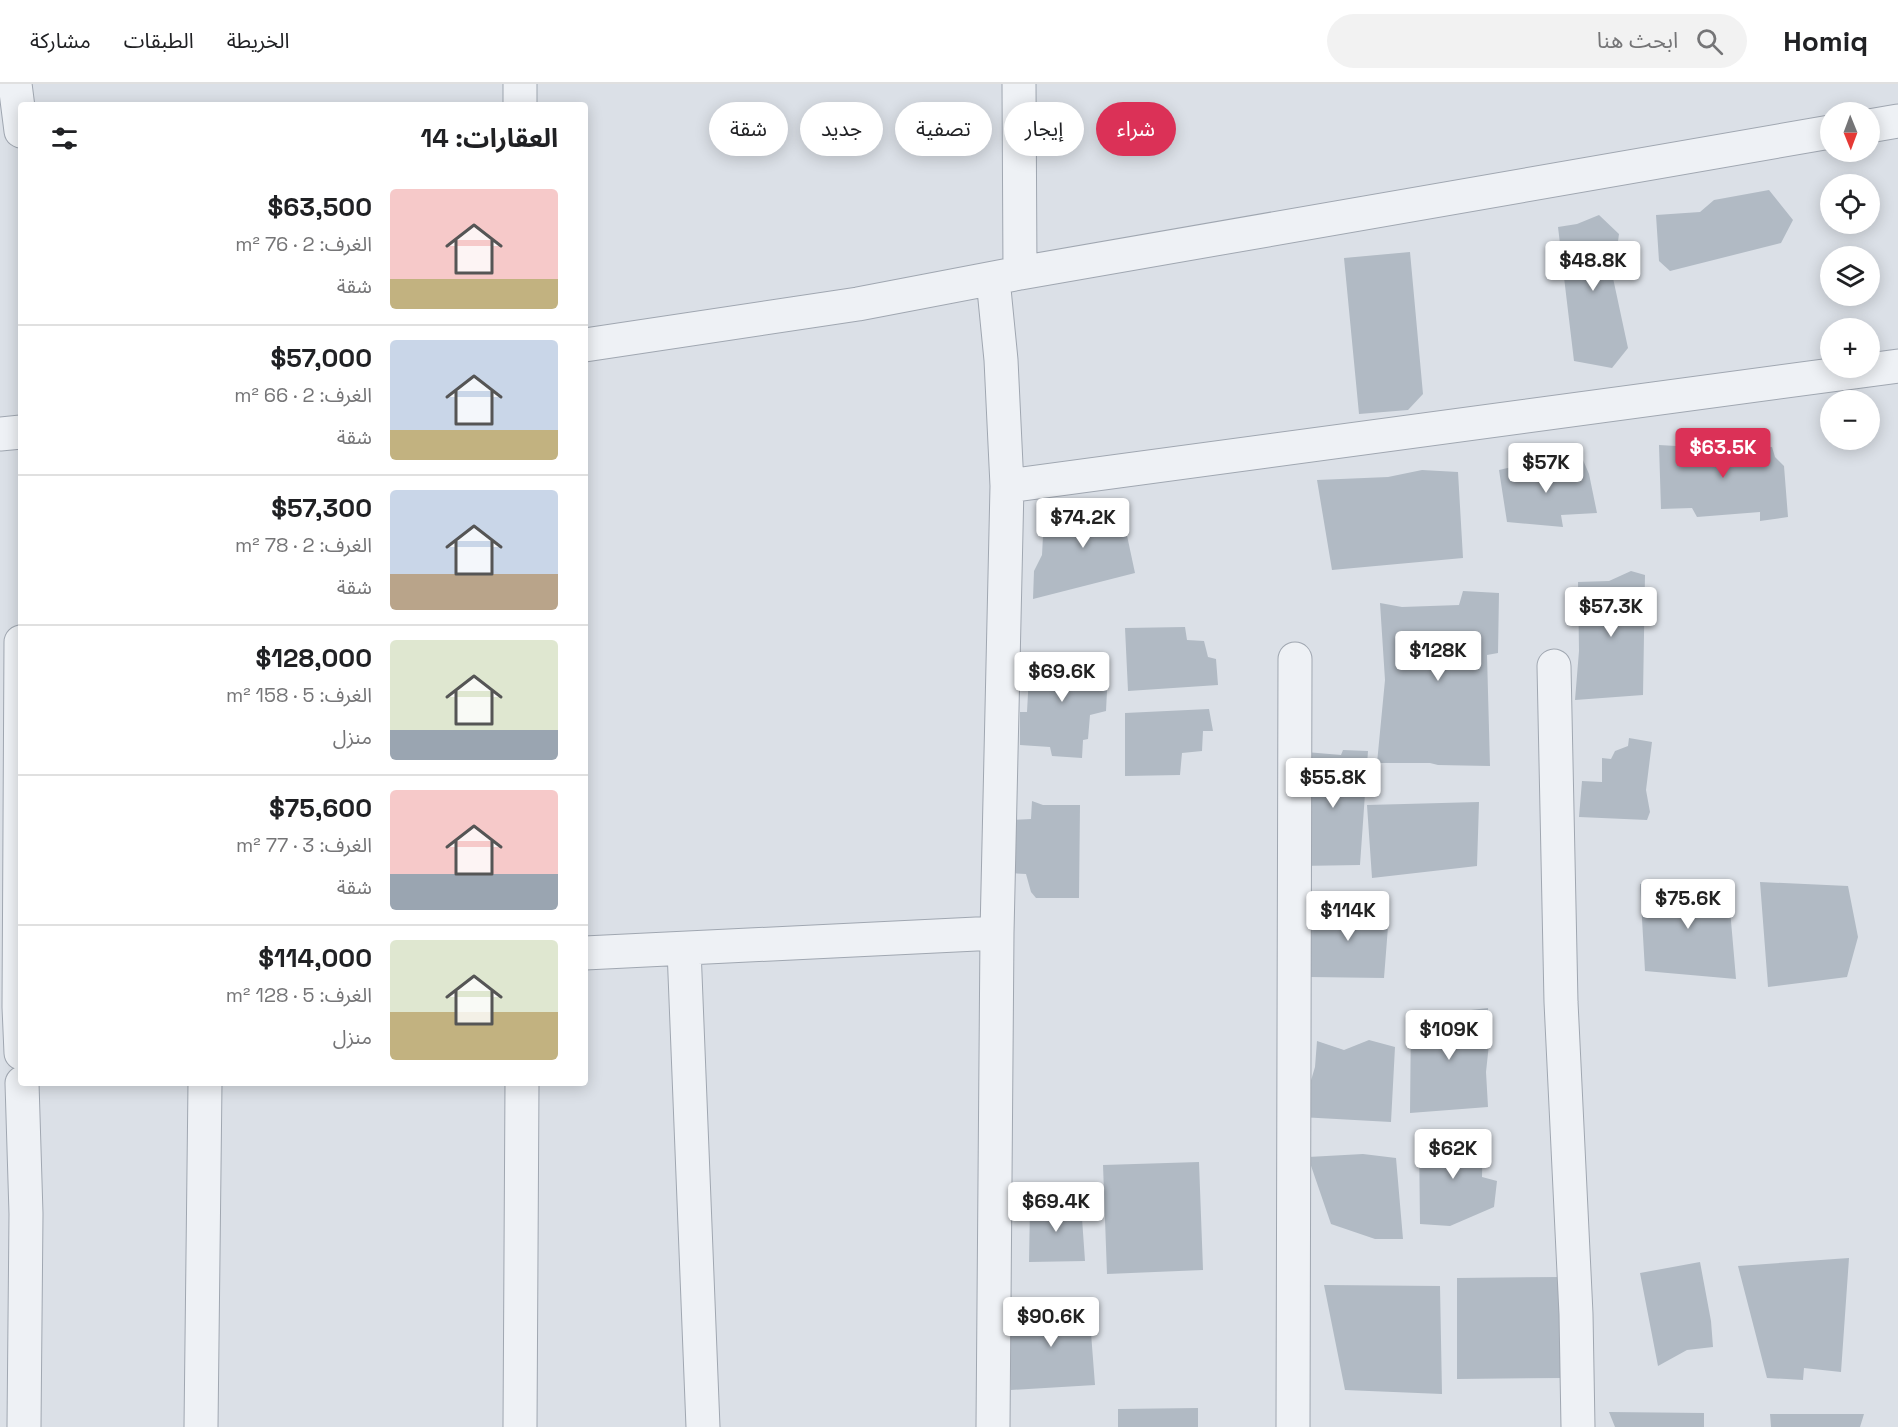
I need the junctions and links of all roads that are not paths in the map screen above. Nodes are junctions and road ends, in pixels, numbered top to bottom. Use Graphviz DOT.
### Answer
graph roads {
  1 [pos="15,84"];
  2 [pos="520,84"];
  3 [pos="1019,84"];
  4 [pos="520,102"];
  5 [pos="18,108"];
  6 [pos="1898,121"];
  7 [pos="1880,124"];
  8 [pos="1820,134"];
  9 [pos="1006,276"];
  10 [pos="588,345"];
  11 [pos="1898,366"];
  12 [pos="18,432"];
  13 [pos="0,434"];
  14 [pos="1007,486"];
  15 [pos="1295,658"];
  16 [pos="1554,666"];
  17 [pos="18,900"];
  18 [pos="997,933"];
  19 [pos="684,949"];
  20 [pos="588,953"];
  21 [pos="10,1008"];
  22 [pos="18,1041"];
  23 [pos="22,1086"];
  24 [pos="206,1086"];
  25 [pos="522,1086"];
  26 [pos="13,1214"];
  27 [pos="24,1427"];
  28 [pos="201,1427"];
  29 [pos="520,1427"];
  30 [pos="703,1427"];
  31 [pos="993,1427"];
  32 [pos="1293,1427"];
  33 [pos="1578,1427"];
  1 -- 5 [label="street"];
  2 -- 4 [label="street"];
  3 -- 9 [label="street"];
  6 -- 7 [label="street"];
  8 -- 9 [label="street"];
  9 -- 10 [label="street"];
  9 -- 14 [label="street"];
  11 -- 14 [label="street"];
  12 -- 13 [label="street"];
  14 -- 18 [label="street"];
  15 -- 32 [label="street"];
  16 -- 33 [label="street"];
  17 -- 21 [label="street"];
  18 -- 19 [label="street"];
  18 -- 31 [label="street"];
  19 -- 20 [label="street"];
  19 -- 30 [label="street"];
  21 -- 22 [label="street"];
  23 -- 26 [label="street"];
  24 -- 28 [label="street"];
  25 -- 29 [label="street"];
  26 -- 27 [label="street"];
}
